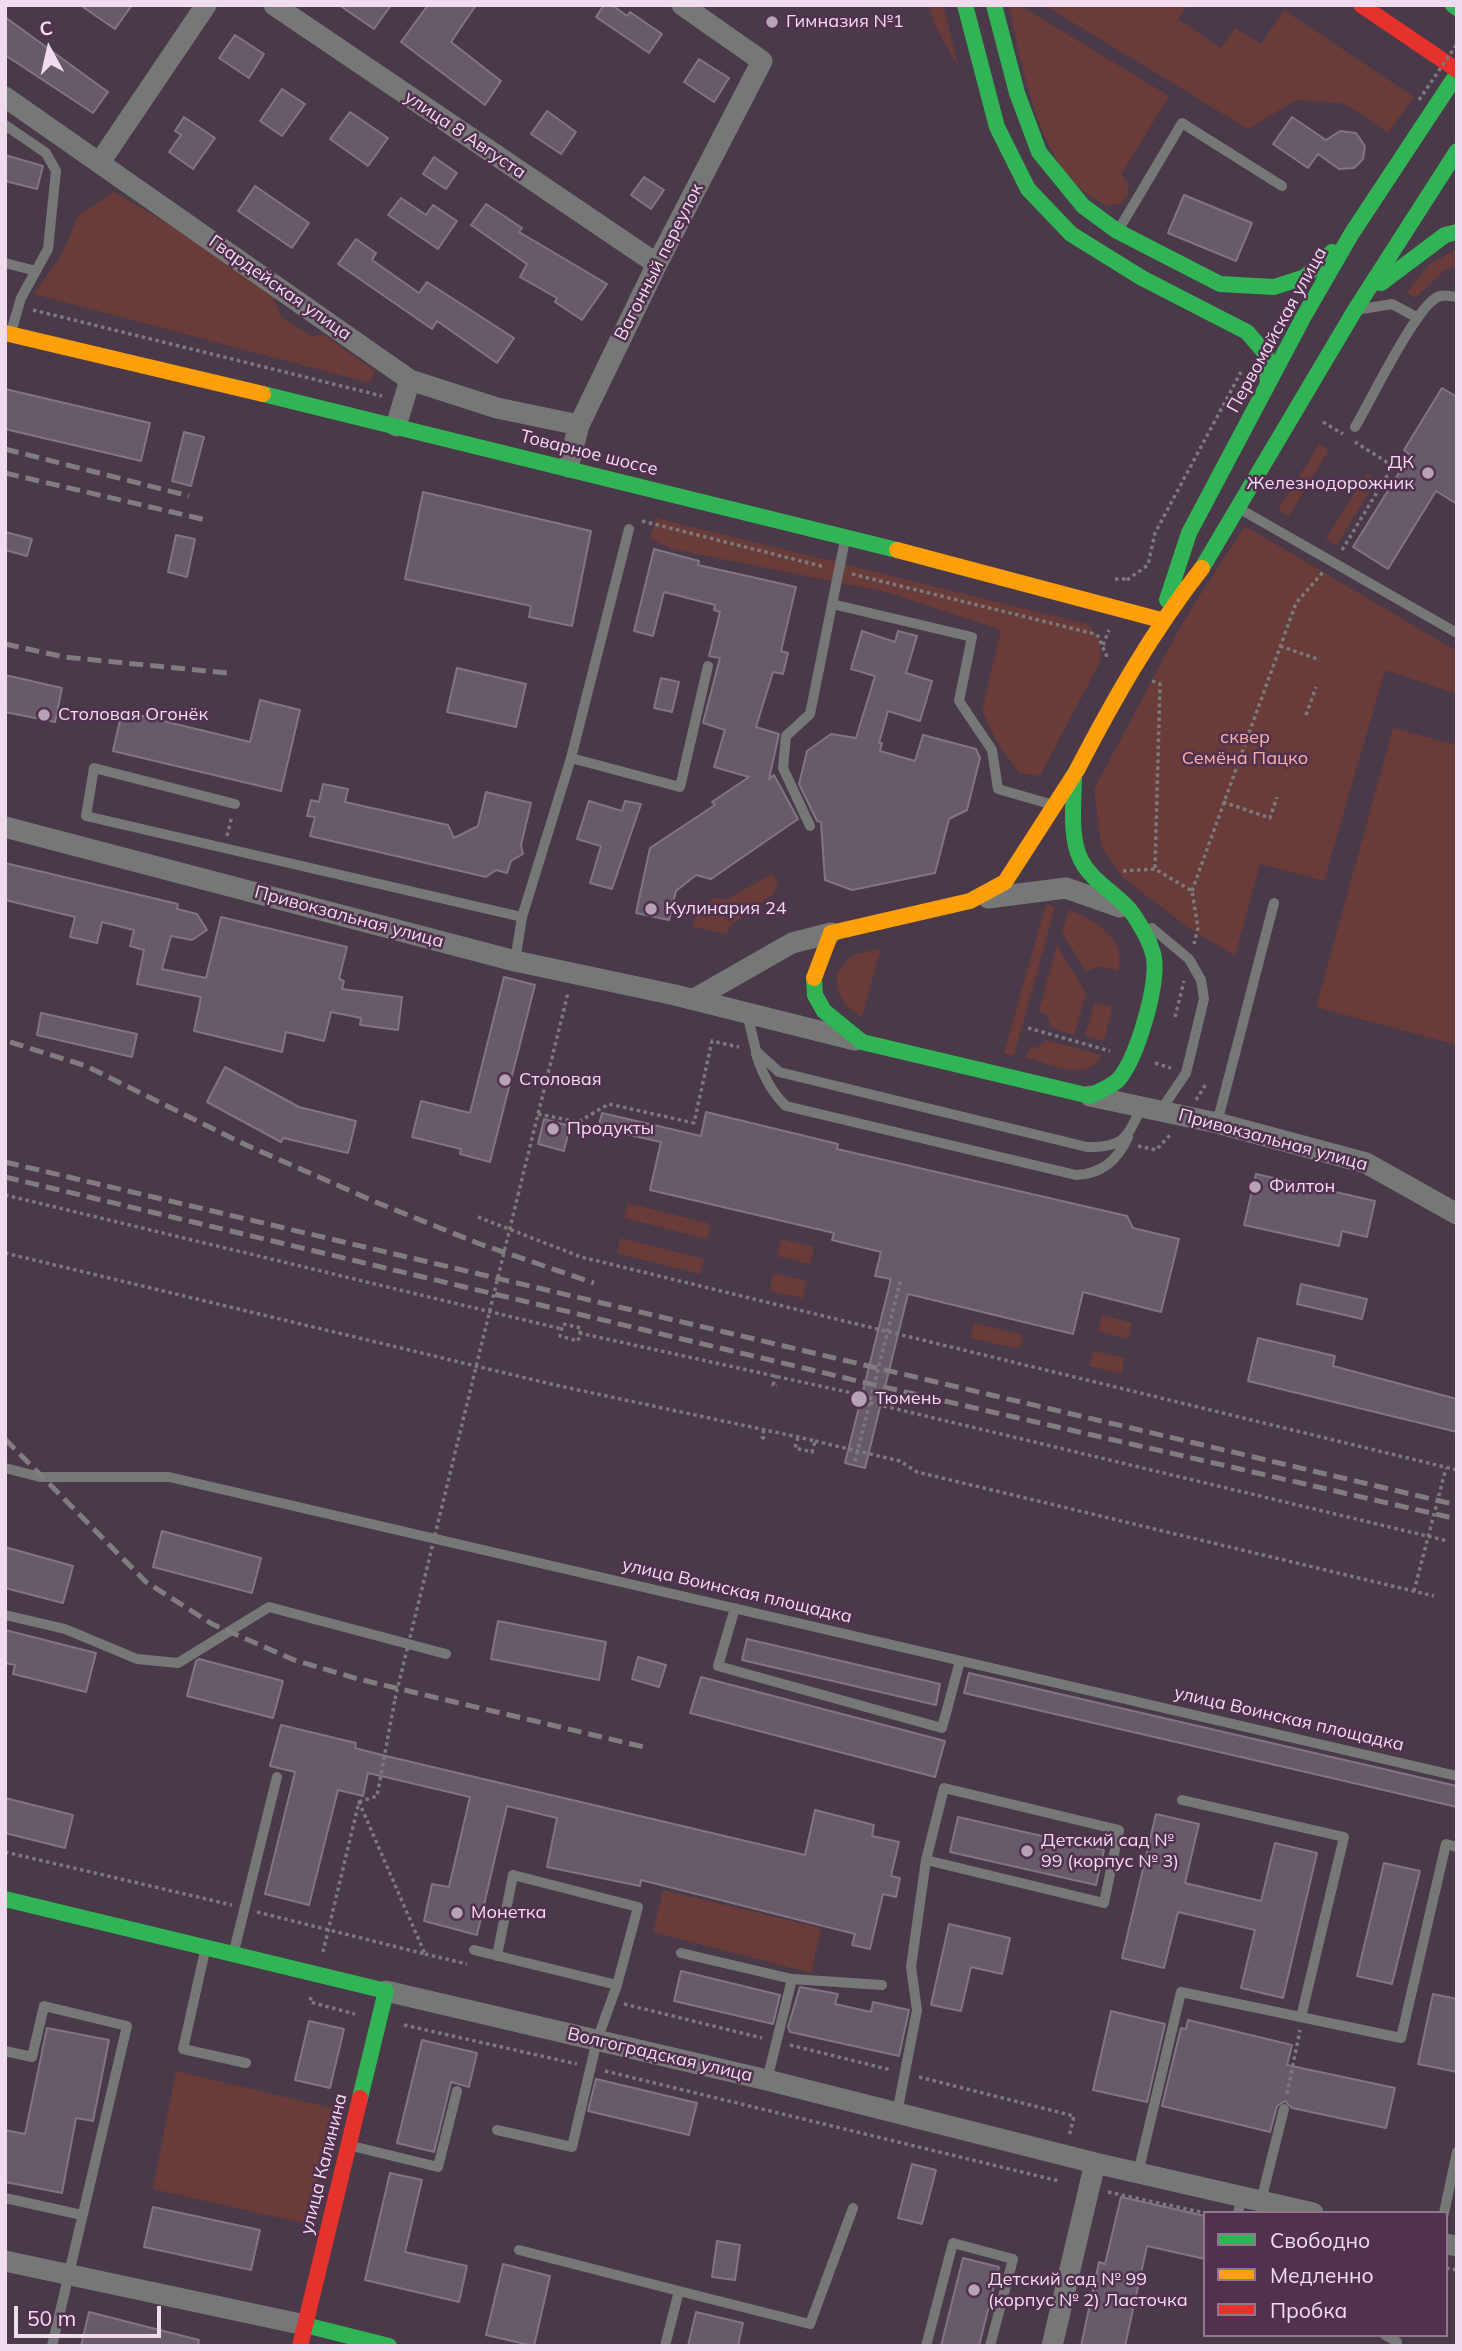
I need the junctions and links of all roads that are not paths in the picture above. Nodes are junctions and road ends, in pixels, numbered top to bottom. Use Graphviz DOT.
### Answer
graph roads {
  1 [pos="206,5"];
  2 [pos="274,5"];
  3 [pos="682,5"];
  4 [pos="965,5"];
  5 [pos="994,5"];
  6 [pos="1361,5"];
  7 [pos="1457,72"];
  8 [pos="5,97"];
  9 [pos="5,125"];
  10 [pos="1457,151"];
  11 [pos="100,162"];
  12 [pos="1282,186"];
  13 [pos="1117,231"];
  14 [pos="1457,232"];
  15 [pos="1352,233"];
  16 [pos="5,263"];
  17 [pos="657,264"];
  18 [pos="36,271"];
  19 [pos="1367,294"];
  20 [pos="1457,297"];
  21 [pos="1355,310"];
  22 [pos="1418,318"];
  23 [pos="8,334"];
  24 [pos="410,380"];
  25 [pos="1268,384"];
  26 [pos="579,425"];
  27 [pos="396,426"];
  28 [pos="1355,427"];
  29 [pos="568,467"];
  30 [pos="1240,509"];
  31 [pos="630,524"];
  32 [pos="845,537"];
  33 [pos="832,604"];
  34 [pos="1161,620"];
  35 [pos="1457,633"];
  36 [pos="708,666"];
  37 [pos="571,758"];
  38 [pos="1074,775"];
  39 [pos="234,804"];
  40 [pos="1053,805"];
  41 [pos="810,826"];
  42 [pos="5,827"];
  43 [pos="970,901"];
  44 [pos="1274,903"];
  45 [pos="1132,911"];
  46 [pos="522,917"];
  47 [pos="831,933"];
  48 [pos="515,961"];
  49 [pos="694,999"];
  50 [pos="747,1013"];
  51 [pos="862,1042"];
  52 [pos="755,1051"];
  53 [pos="1090,1096"];
  54 [pos="1151,1108"];
  55 [pos="1217,1123"];
  56 [pos="1128,1136"];
  57 [pos="1457,1214"];
  58 [pos="5,1468"];
  59 [pos="735,1608"];
  60 [pos="5,1615"];
  61 [pos="446,1654"];
  62 [pos="960,1661"];
  63 [pos="1457,1776"];
  64 [pos="277,1777"];
  65 [pos="1182,1800"];
  66 [pos="1457,1847"];
  67 [pos="926,1860"];
  68 [pos="5,1899"];
  69 [pos="206,1948"];
  70 [pos="474,1950"];
  71 [pos="681,1953"];
  72 [pos="233,1955"];
  73 [pos="497,1956"];
  74 [pos="792,1979"];
  75 [pos="882,1984"];
  76 [pos="617,1985"];
  77 [pos="386,1991"];
  78 [pos="1301,2017"];
  79 [pos="597,2040"];
  80 [pos="5,2051"];
  81 [pos="246,2063"];
  82 [pos="766,2080"];
  83 [pos="457,2091"];
  84 [pos="1284,2109"];
  85 [pos="897,2113"];
  86 [pos="497,2130"];
  87 [pos="349,2145"];
  88 [pos="1457,2152"];
  89 [pos="1095,2163"];
  90 [pos="1138,2173"];
  91 [pos="5,2198"];
  92 [pos="1247,2204"];
  93 [pos="853,2208"];
  94 [pos="1298,2211"];
  95 [pos="1444,2211"];
  96 [pos="82,2215"];
  97 [pos="519,2250"];
  98 [pos="5,2260"];
  99 [pos="69,2273"];
  100 [pos="679,2291"];
  101 [pos="302,2335"];
  102 [pos="52,2346"];
  103 [pos="389,2346"];
  104 [pos="665,2346"];
  105 [pos="926,2346"];
  106 [pos="990,2346"];
  107 [pos="1052,2346"];
  1 -- 11 [label="street"];
  2 -- 17 [label="street, улица 8 Августа"];
  3 -- 17 [label="street, Вагонный переулок"];
  4 -- 25 [label="street"];
  5 -- 13 [label="street"];
  6 -- 7 [label="street"];
  7 -- 15 [label="street, Первомайская улица"];
  8 -- 11 [label="street, Гвардейская улица"];
  9 -- 18 [label="lane"];
  10 -- 19 [label="street, Первомайская улица"];
  11 -- 24 [label="street, Гвардейская улица"];
  12 -- 13 [label="lane"];
  13 -- 15 [label="street"];
  14 -- 19 [label="street"];
  15 -- 25 [label="street, Первомайская улица"];
  16 -- 18 [label="lane"];
  17 -- 26 [label="street, Вагонный переулок"];
  18 -- 23 [label="lane"];
  19 -- 21 [label="street, Первомайская улица"];
  20 -- 22 [label="lane"];
  21 -- 22 [label="lane"];
  21 -- 30 [label="street, Первомайская улица"];
  22 -- 28 [label="lane"];
  23 -- 27 [label="street, Товарное шоссе"];
  24 -- 26 [label="street, Гвардейская улица"];
  24 -- 27 [label="street"];
  25 -- 34 [label="street, Первомайская улица"];
  26 -- 29 [label="street, Вагонный переулок"];
  27 -- 29 [label="street, Товарное шоссе"];
  29 -- 32 [label="street, Товарное шоссе"];
  30 -- 34 [label="street, Первомайская улица"];
  30 -- 35 [label="lane"];
  31 -- 37 [label="lane"];
  32 -- 33 [label="lane"];
  32 -- 34 [label="street, Товарное шоссе"];
  33 -- 40 [label="lane"];
  33 -- 41 [label="lane"];
  34 -- 38 [label="street, Первомайская улица"];
  36 -- 37 [label="lane"];
  37 -- 46 [label="lane"];
  38 -- 40 [label="street"];
  38 -- 45 [label="street, Первомайская улица"];
  39 -- 46 [label="lane"];
  40 -- 43 [label="street"];
  42 -- 48 [label="street, Привокзальная улица"];
  43 -- 45 [label="street"];
  43 -- 47 [label="street"];
  44 -- 55 [label="lane"];
  45 -- 53 [label="street, Первомайская улица"];
  45 -- 54 [label="lane"];
  46 -- 48 [label="lane"];
  47 -- 49 [label="street"];
  47 -- 51 [label="street, Привокзальная улица"];
  48 -- 49 [label="street, Привокзальная улица"];
  49 -- 50 [label="street, Привокзальная улица"];
  50 -- 51 [label="street, Привокзальная улица"];
  50 -- 52 [label="lane"];
  51 -- 53 [label="street, Привокзальная улица"];
  52 -- 56 [label="lane"];
  52 -- 56 [label="lane"];
  53 -- 54 [label="street, Привокзальная улица"];
  54 -- 55 [label="street, Привокзальная улица"];
  54 -- 56 [label="lane"];
  55 -- 57 [label="street, Привокзальная улица"];
  58 -- 59 [label="lane, улица Воинская площадка"];
  59 -- 62 [label="lane, улица Воинская площадка"];
  59 -- 62 [label="lane"];
  60 -- 61 [label="lane"];
  62 -- 63 [label="lane, улица Воинская площадка"];
  64 -- 72 [label="lane"];
  65 -- 78 [label="lane"];
  66 -- 78 [label="lane"];
  67 -- 67 [label="lane"];
  67 -- 85 [label="lane"];
  68 -- 69 [label="street, Волгоградская улица"];
  69 -- 72 [label="street, Волгоградская улица"];
  69 -- 81 [label="lane"];
  70 -- 73 [label="lane"];
  71 -- 74 [label="lane"];
  72 -- 77 [label="street, Волгоградская улица"];
  73 -- 76 [label="lane"];
  73 -- 76 [label="lane"];
  74 -- 75 [label="lane"];
  74 -- 82 [label="lane"];
  76 -- 79 [label="lane"];
  77 -- 79 [label="street, Волгоградская улица"];
  77 -- 87 [label="street, улица Калинина"];
  78 -- 90 [label="lane"];
  79 -- 82 [label="street, Волгоградская улица"];
  79 -- 86 [label="lane"];
  80 -- 96 [label="lane"];
  82 -- 85 [label="street, Волгоградская улица"];
  83 -- 87 [label="lane"];
  84 -- 92 [label="lane"];
  85 -- 89 [label="street, Волгоградская улица"];
  87 -- 101 [label="street, улица Калинина"];
  88 -- 95 [label="lane"];
  89 -- 90 [label="street, Волгоградская улица"];
  89 -- 107 [label="street"];
  90 -- 92 [label="street, Волгоградская улица"];
  91 -- 96 [label="lane"];
  92 -- 94 [label="street, Волгоградская улица"];
  93 -- 100 [label="lane"];
  96 -- 99 [label="lane"];
  97 -- 100 [label="lane"];
  98 -- 99 [label="street"];
  99 -- 101 [label="street"];
  99 -- 102 [label="lane"];
  100 -- 104 [label="lane"];
  101 -- 103 [label="street"];
  105 -- 106 [label="lane"];
}
